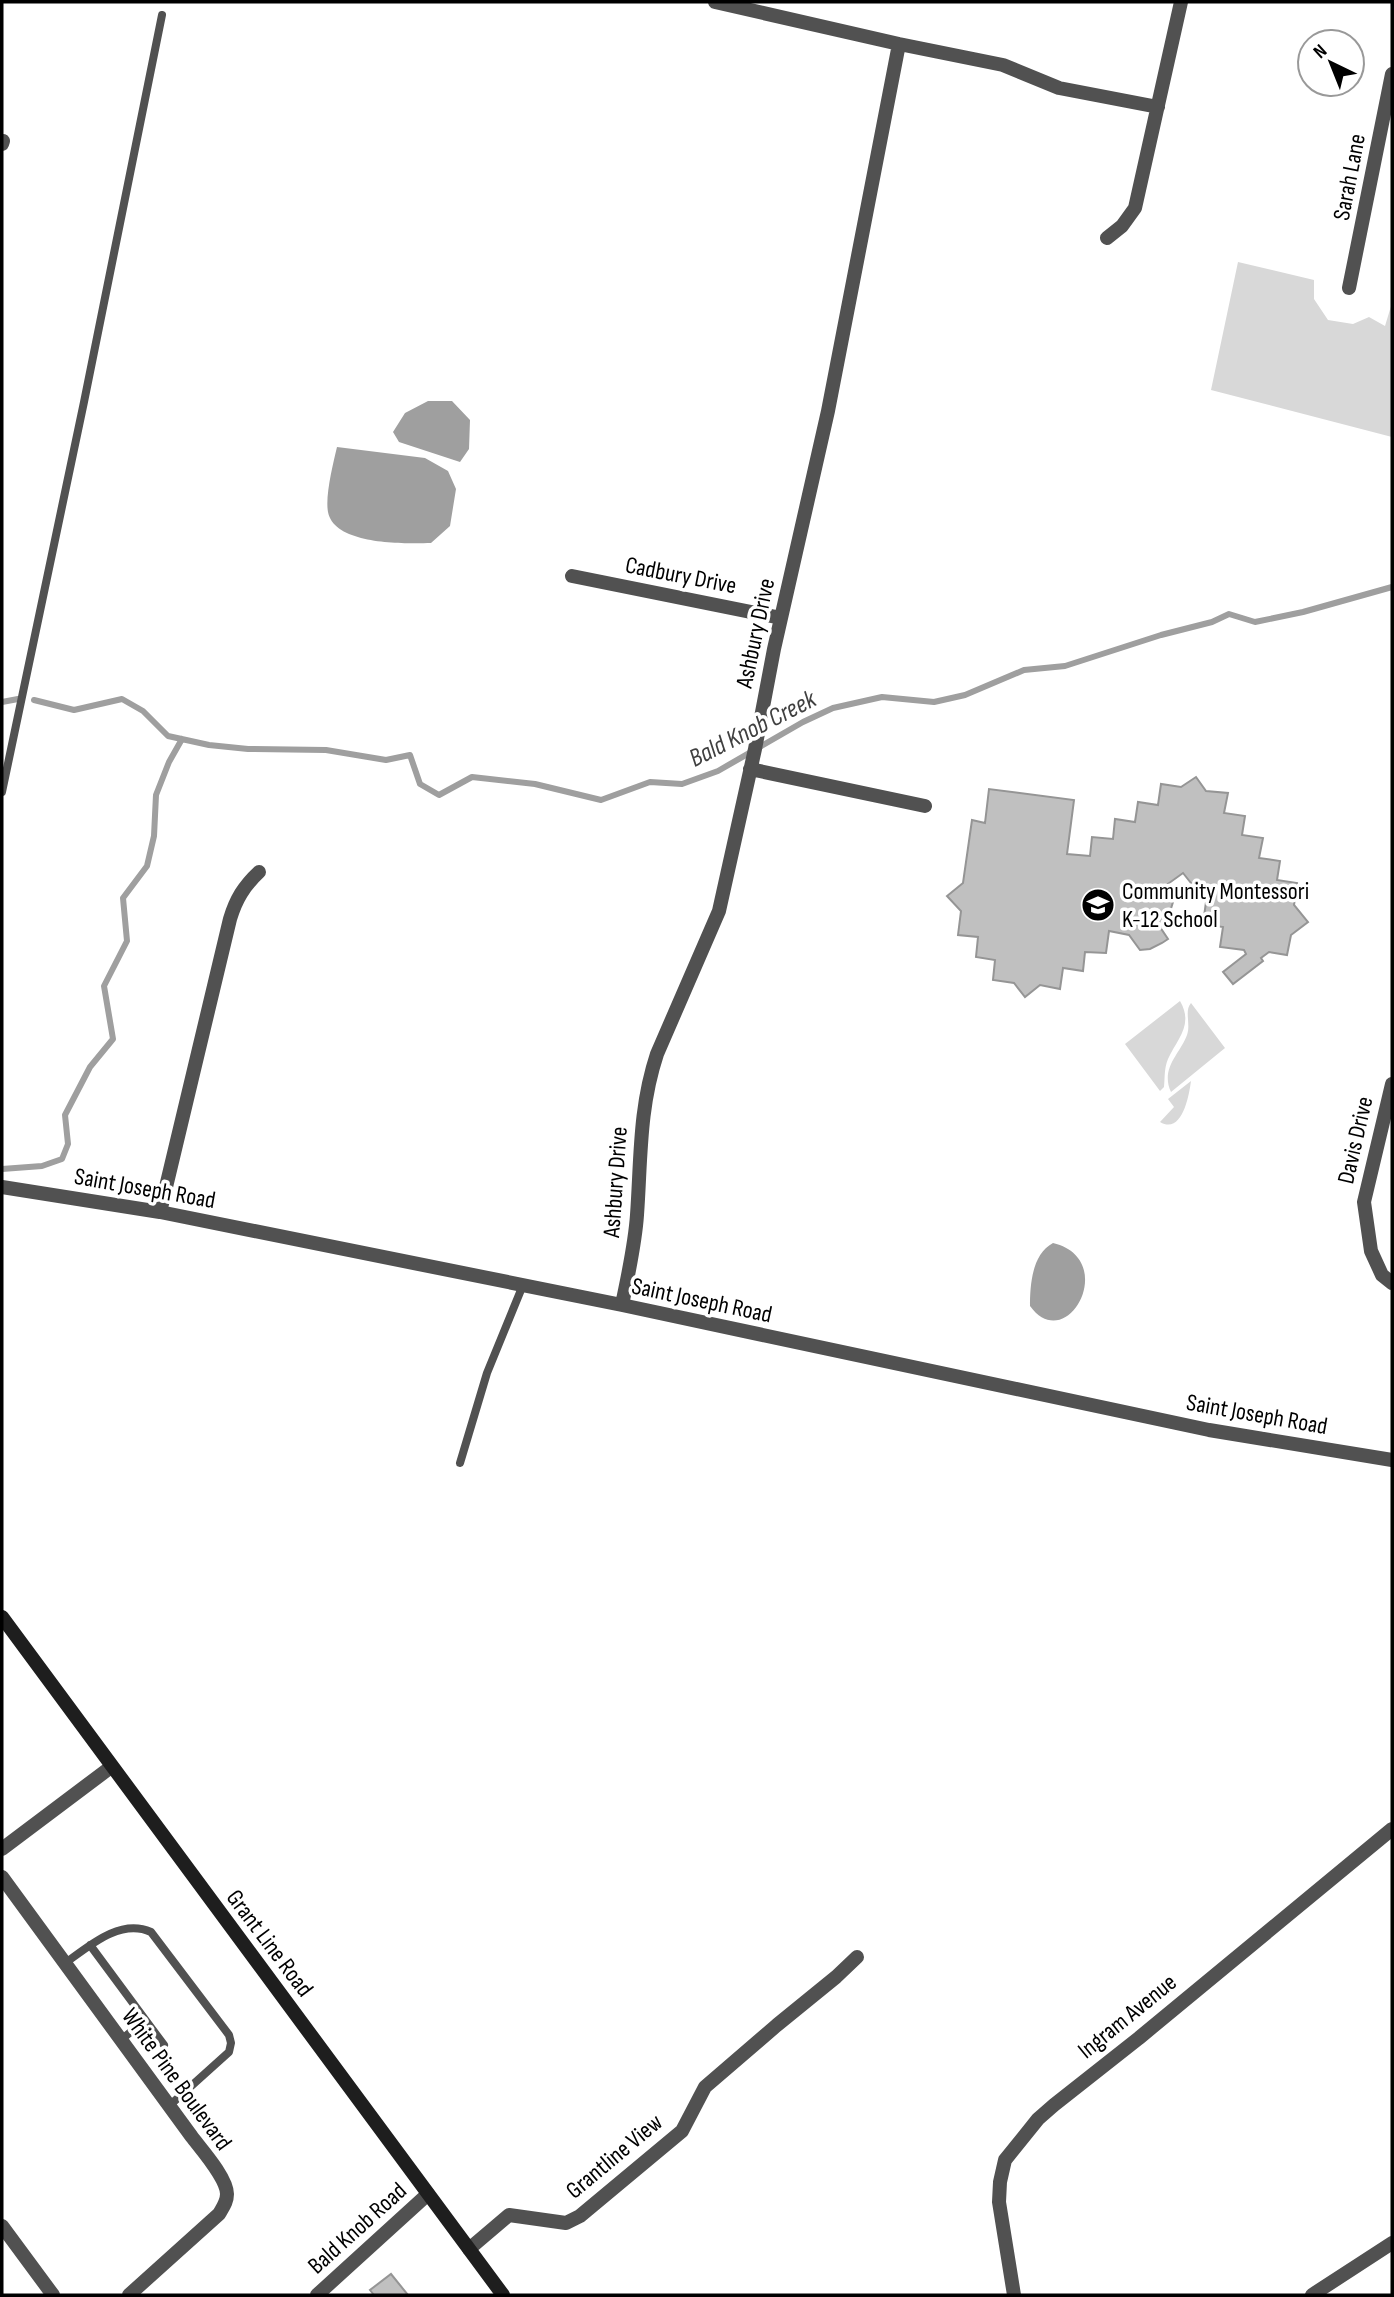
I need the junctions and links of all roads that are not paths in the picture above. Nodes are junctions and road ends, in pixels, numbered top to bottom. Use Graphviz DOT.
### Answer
graph roads {
  1 [pos="715,2"];
  2 [pos="1181,2"];
  3 [pos="162,15"];
  4 [pos="899,44"];
  5 [pos="1392,74"];
  6 [pos="1158,107"];
  7 [pos="1107,238"];
  8 [pos="1349,288"];
  9 [pos="572,576"];
  10 [pos="781,618"];
  11 [pos="751,767"];
  12 [pos="2,792"];
  13 [pos="925,806"];
  14 [pos="259,872"];
  15 [pos="1392,1084"];
  16 [pos="2,1187"];
  17 [pos="160,1212"];
  18 [pos="1392,1283"];
  19 [pos="523,1285"];
  20 [pos="622,1306"];
  21 [pos="1392,1460"];
  22 [pos="460,1464"];
  23 [pos="2,1618"];
  24 [pos="111,1768"];
  25 [pos="1392,1829"];
  26 [pos="2,1849"];
  27 [pos="2,1877"];
  28 [pos="90,1945"];
  29 [pos="857,1957"];
  30 [pos="64,1964"];
  31 [pos="145,2020"];
  32 [pos="121,2040"];
  33 [pos="164,2045"];
  34 [pos="169,2106"];
  35 [pos="428,2194"];
  36 [pos="2,2226"];
  37 [pos="1392,2243"];
  38 [pos="469,2249"];
  39 [pos="53,2295"];
  40 [pos="129,2295"];
  41 [pos="317,2295"];
  42 [pos="503,2295"];
  43 [pos="1014,2295"];
  44 [pos="1312,2295"];
  1 -- 4 [label="street"];
  2 -- 6 [label="street"];
  3 -- 12 [label="lane"];
  4 -- 6 [label="street"];
  4 -- 10 [label="street, Ashbury Drive"];
  5 -- 8 [label="street, Sarah Lane"];
  6 -- 7 [label="street"];
  9 -- 10 [label="street, Cadbury Drive"];
  10 -- 11 [label="street, Ashbury Drive"];
  11 -- 13 [label="street"];
  11 -- 20 [label="street, Ashbury Drive"];
  14 -- 17 [label="street"];
  15 -- 18 [label="street, Davis Drive"];
  16 -- 17 [label="street, Saint Joseph Road"];
  17 -- 19 [label="street, Saint Joseph Road"];
  19 -- 20 [label="street, Saint Joseph Road"];
  19 -- 22 [label="lane"];
  20 -- 21 [label="street, Saint Joseph Road"];
  23 -- 24 [label="main road, Grant Line Road"];
  24 -- 26 [label="street"];
  24 -- 35 [label="main road, Grant Line Road"];
  25 -- 43 [label="street, Ingram Avenue"];
  27 -- 30 [label="street, White Pine Boulevard"];
  28 -- 30 [label="lane"];
  28 -- 31 [label="lane"];
  28 -- 34 [label="lane"];
  29 -- 38 [label="street, Grantline View"];
  30 -- 32 [label="street, White Pine Boulevard"];
  31 -- 32 [label="lane"];
  31 -- 33 [label="lane"];
  32 -- 34 [label="street, White Pine Boulevard"];
  34 -- 40 [label="street, White Pine Boulevard"];
  35 -- 38 [label="main road, Grant Line Road"];
  35 -- 41 [label="street, Bald Knob Road"];
  36 -- 39 [label="street"];
  37 -- 44 [label="street"];
  38 -- 42 [label="main road, Grant Line Road"];
}
